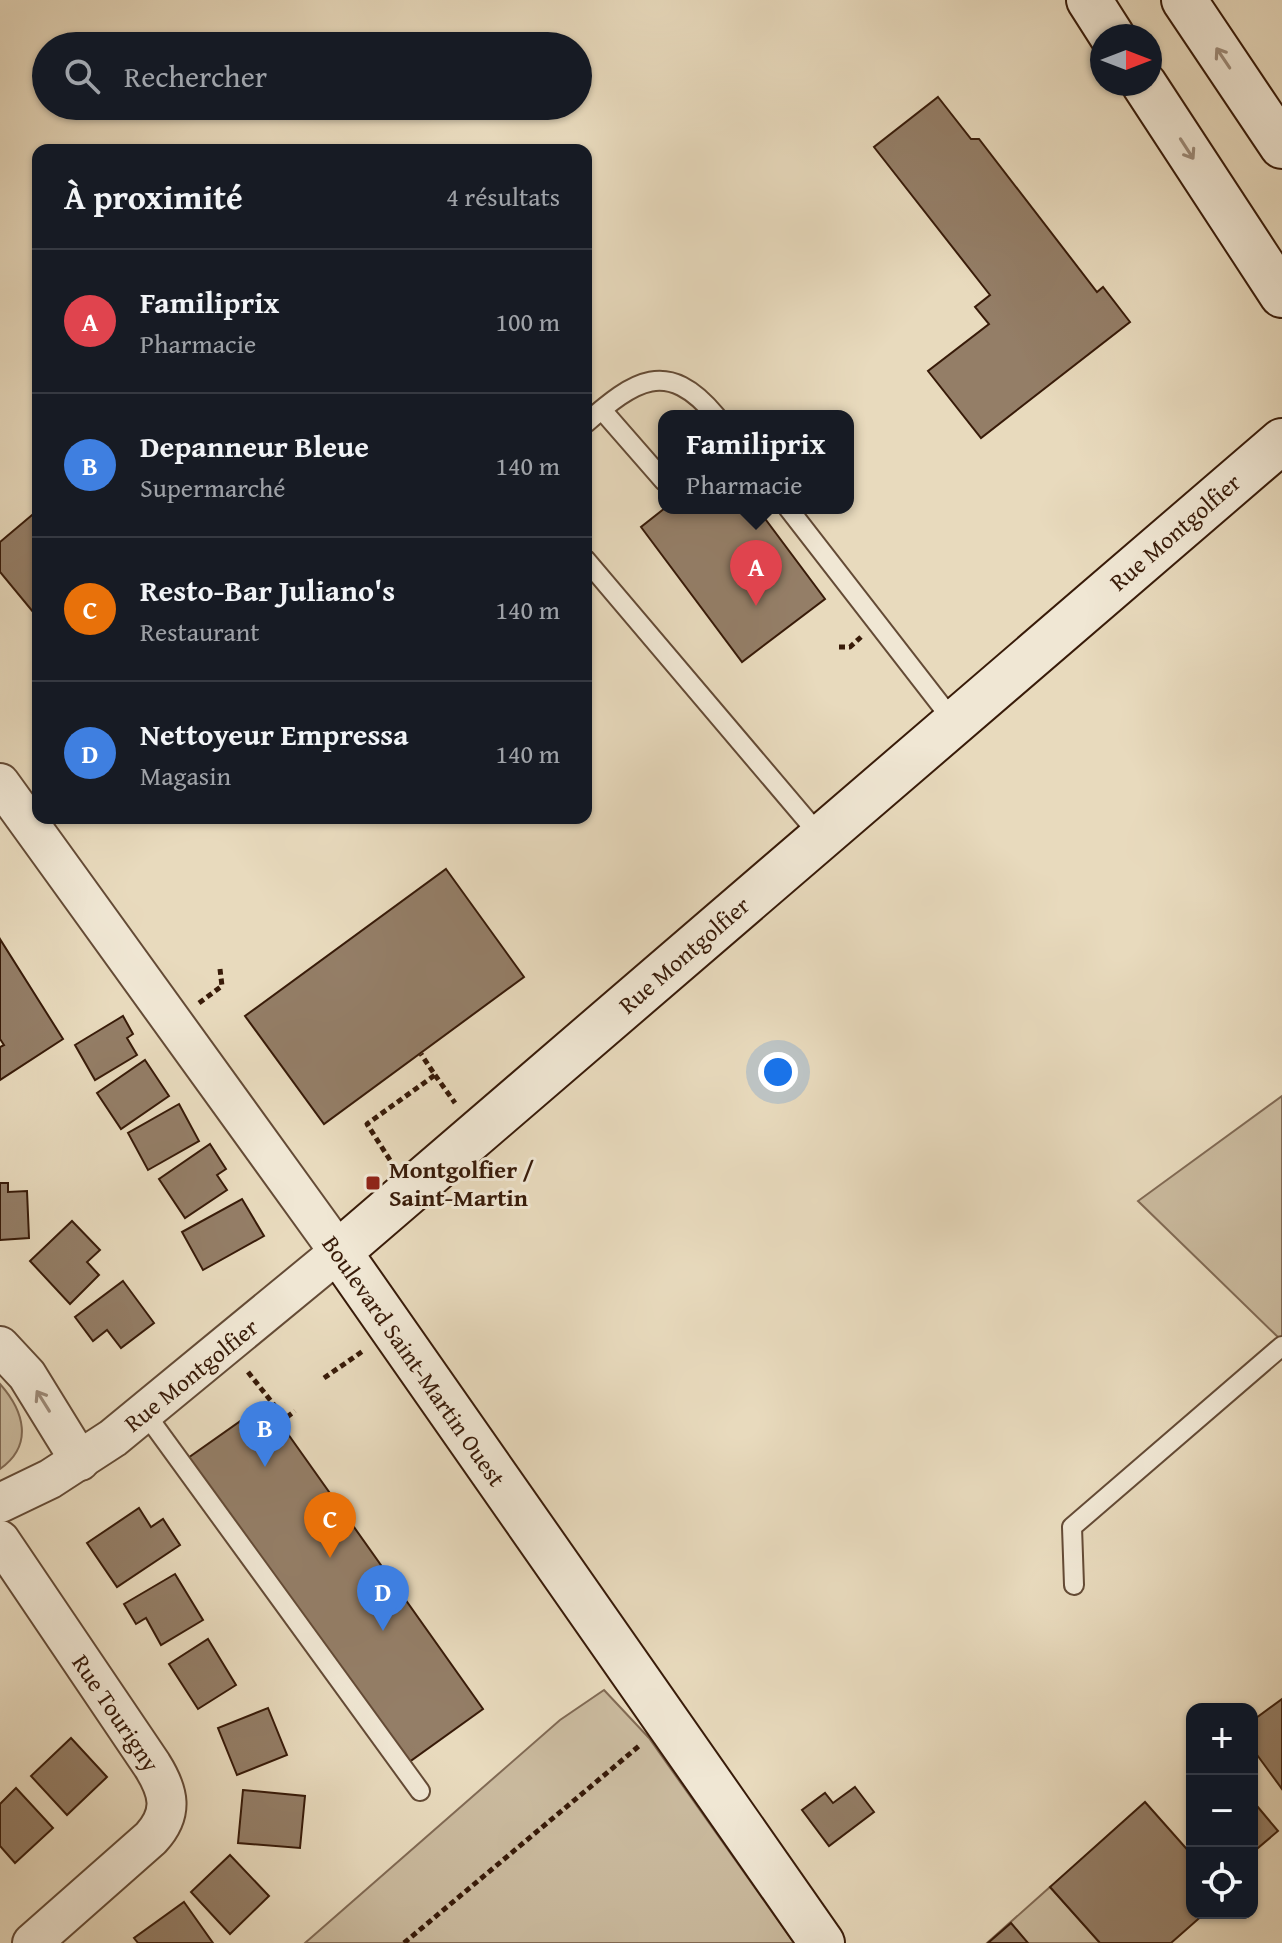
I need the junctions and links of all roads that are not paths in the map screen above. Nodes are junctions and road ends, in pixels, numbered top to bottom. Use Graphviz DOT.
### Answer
graph roads {
  1 [pos="1089,0"];
  2 [pos="1184,0"];
  3 [pos="1104,24"];
  4 [pos="1152,96"];
  5 [pos="1282,146"];
  6 [pos="1282,295"];
  7 [pos="602,410"];
  8 [pos="711,410"];
  9 [pos="592,418"];
  10 [pos="1282,441"];
  11 [pos="658,474"];
  12 [pos="793,514"];
  13 [pos="592,567"];
  14 [pos="954,722"];
  15 [pos="0,783"];
  16 [pos="821,837"];
  17 [pos="339,1252"];
  18 [pos="0,1346"];
  19 [pos="1282,1346"];
  20 [pos="145,1413"];
  21 [pos="80,1461"];
  22 [pos="0,1503"];
  23 [pos="0,1540"];
  24 [pos="1074,1585"];
  25 [pos="420,1791"];
  26 [pos="32,1943"];
  27 [pos="822,1943"];
  1 -- 3 [label="main road"];
  5 -- 2 [label="main road, one-way"];
  4 -- 6 [label="main road, one-way"];
  7 -- 8 [label="lane"];
  7 -- 9 [label="lane"];
  7 -- 11 [label="lane"];
  10 -- 14 [label="main road, Rue Montgolfier"];
  12 -- 14 [label="lane"];
  13 -- 16 [label="lane"];
  14 -- 16 [label="main road, Rue Montgolfier"];
  15 -- 17 [label="street, Boulevard Saint-Martin Ouest"];
  16 -- 17 [label="main road, Rue Montgolfier"];
  17 -- 20 [label="street, Rue Montgolfier"];
  17 -- 27 [label="main road, Boulevard Saint-Martin Ouest"];
  21 -- 18 [label="street, one-way"];
  19 -- 24 [label="lane"];
  20 -- 21 [label="street, Rue Montgolfier"];
  20 -- 25 [label="lane"];
  21 -- 22 [label="street, Rue Montgolfier"];
  23 -- 26 [label="street, Rue Tourigny"];
}
